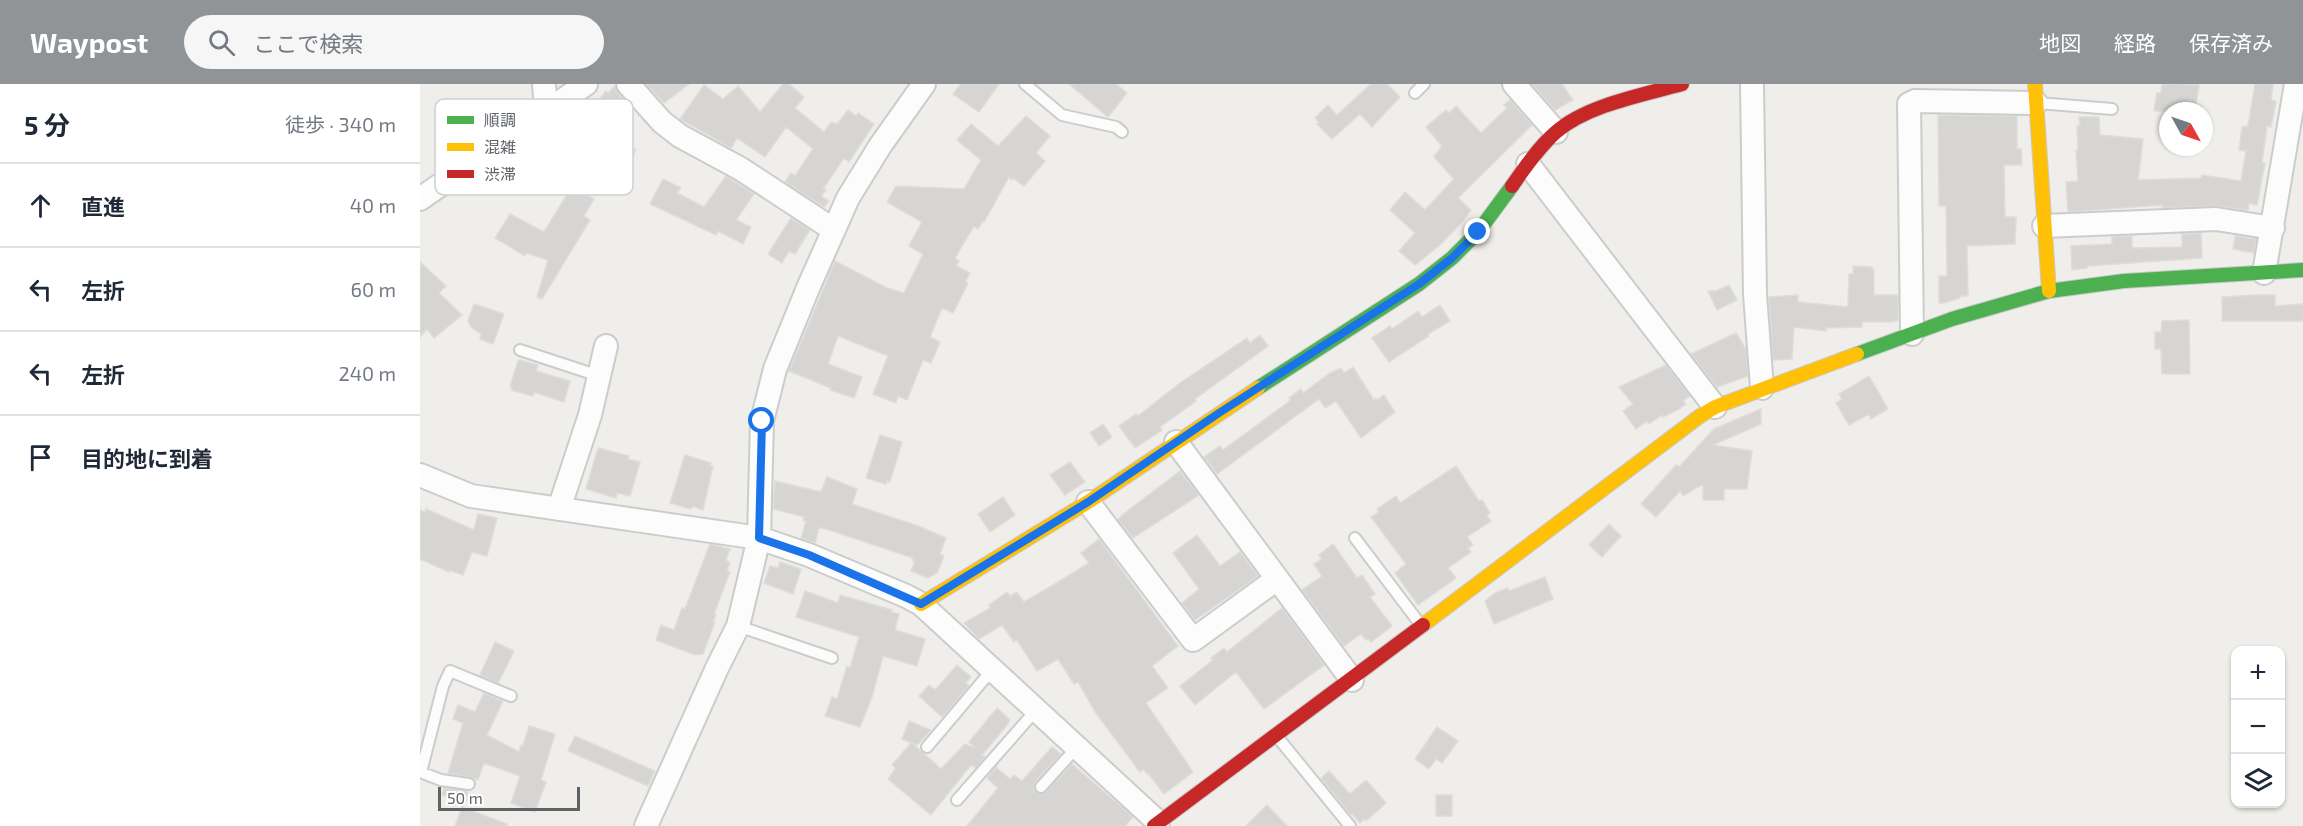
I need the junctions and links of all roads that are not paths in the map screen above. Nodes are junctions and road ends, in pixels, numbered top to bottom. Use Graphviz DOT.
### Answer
graph roads {
  1 [pos="544,84"];
  2 [pos="586,84"];
  3 [pos="628,84"];
  4 [pos="924,84"];
  5 [pos="1024,84"];
  6 [pos="1424,84"];
  7 [pos="1514,84"];
  8 [pos="1682,84"];
  9 [pos="1752,84"];
  10 [pos="2296,84"];
  11 [pos="1414,93"];
  12 [pos="2035,93"];
  13 [pos="545,99"];
  14 [pos="565,99"];
  15 [pos="2112,109"];
  16 [pos="1122,132"];
  17 [pos="1556,132"];
  18 [pos="1528,164"];
  19 [pos="435,189"];
  20 [pos="420,199"];
  21 [pos="2044,226"];
  22 [pos="2273,228"];
  23 [pos="834,230"];
  24 [pos="2303,270"];
  25 [pos="2264,273"];
  26 [pos="2049,291"];
  27 [pos="1912,334"];
  28 [pos="606,346"];
  29 [pos="520,350"];
  30 [pos="599,376"];
  31 [pos="1762,388"];
  32 [pos="1715,407"];
  33 [pos="1176,442"];
  34 [pos="420,475"];
  35 [pos="1088,502"];
  36 [pos="559,509"];
  37 [pos="759,538"];
  38 [pos="1355,538"];
  39 [pos="1277,579"];
  40 [pos="921,604"];
  41 [pos="738,626"];
  42 [pos="1422,627"];
  43 [pos="832,658"];
  44 [pos="992,670"];
  45 [pos="1352,680"];
  46 [pos="511,696"];
  47 [pos="1037,709"];
  48 [pos="1277,736"];
  49 [pos="927,747"];
  50 [pos="1077,747"];
  51 [pos="421,772"];
  52 [pos="470,784"];
  53 [pos="1041,787"];
  54 [pos="957,800"];
  55 [pos="1158,825"];
  56 [pos="646,826"];
  57 [pos="1350,826"];
  1 -- 13 [label="street"];
  2 -- 14 [label="street"];
  3 -- 23 [label="street"];
  4 -- 23 [label="street"];
  5 -- 16 [label="lane"];
  6 -- 11 [label="lane"];
  7 -- 17 [label="street"];
  8 -- 17 [label="street"];
  9 -- 31 [label="street"];
  10 -- 22 [label="street"];
  12 -- 15 [label="lane"];
  12 -- 21 [label="street"];
  12 -- 27 [label="street"];
  17 -- 18 [label="street"];
  18 -- 32 [label="street"];
  18 -- 33 [label="street"];
  19 -- 20 [label="street"];
  21 -- 22 [label="street"];
  21 -- 26 [label="street"];
  22 -- 25 [label="street"];
  23 -- 37 [label="street"];
  24 -- 25 [label="street"];
  25 -- 26 [label="street"];
  26 -- 27 [label="street"];
  27 -- 31 [label="street"];
  28 -- 30 [label="street"];
  29 -- 30 [label="lane"];
  30 -- 36 [label="street"];
  31 -- 32 [label="street"];
  32 -- 42 [label="street"];
  33 -- 35 [label="street"];
  33 -- 39 [label="street"];
  34 -- 36 [label="street"];
  35 -- 39 [label="street"];
  35 -- 40 [label="street"];
  36 -- 37 [label="street"];
  37 -- 40 [label="street"];
  37 -- 41 [label="street"];
  38 -- 42 [label="lane"];
  39 -- 45 [label="street"];
  40 -- 44 [label="street"];
  41 -- 43 [label="lane"];
  41 -- 56 [label="street"];
  42 -- 45 [label="street"];
  44 -- 47 [label="street"];
  44 -- 49 [label="lane"];
  45 -- 48 [label="street"];
  46 -- 51 [label="lane"];
  47 -- 50 [label="street"];
  47 -- 54 [label="lane"];
  48 -- 55 [label="street"];
  48 -- 57 [label="lane"];
  50 -- 53 [label="lane"];
  50 -- 55 [label="street"];
  51 -- 52 [label="lane"];
}
